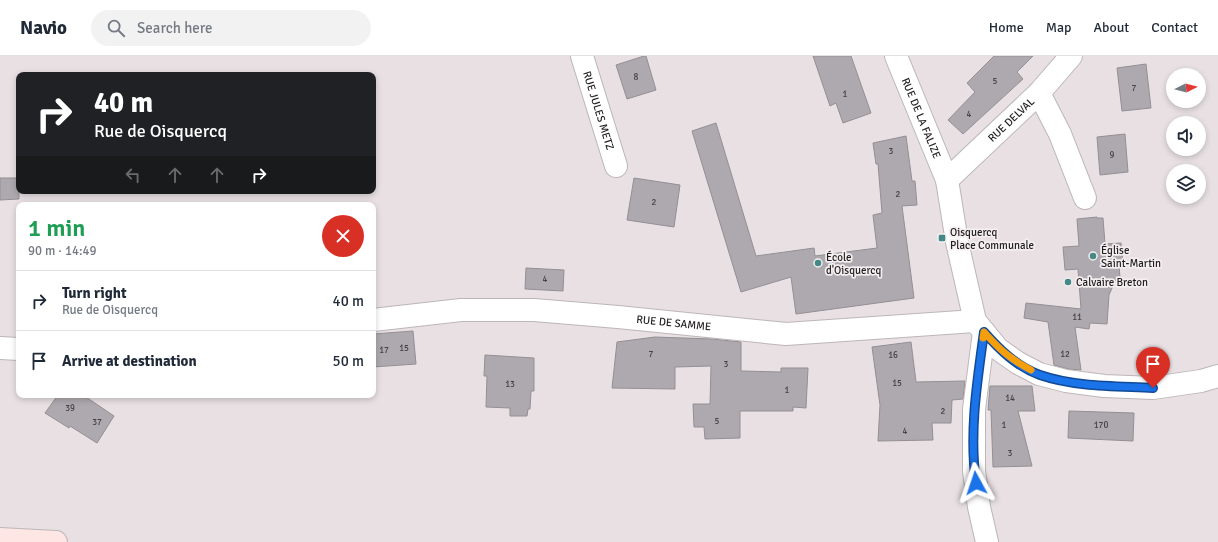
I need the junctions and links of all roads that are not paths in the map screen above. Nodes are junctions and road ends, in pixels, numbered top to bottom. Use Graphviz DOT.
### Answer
graph roads {
  1 [pos="582,56"];
  2 [pos="896,56"];
  3 [pos="1071,56"];
  4 [pos="1039,93"];
  5 [pos="616,166"];
  6 [pos="947,180"];
  7 [pos="1085,198"];
  8 [pos="376,320"];
  9 [pos="979,327"];
  10 [pos="0,348"];
  11 [pos="16,349"];
  12 [pos="1218,376"];
  13 [pos="0,540"];
  14 [pos="56,542"];
  15 [pos="987,542"];
  1 -- 5 [label="street, RUE JULES METZ"];
  2 -- 6 [label="street, RUE DE LA FALIZE"];
  3 -- 4 [label="street, RUE DELVAL"];
  4 -- 6 [label="street, RUE DELVAL"];
  4 -- 7 [label="street"];
  6 -- 9 [label="street, RUE DE LA FALIZE"];
  8 -- 9 [label="street, RUE DE SAMME"];
  9 -- 12 [label="street"];
  9 -- 15 [label="street"];
  10 -- 11 [label="street"];
  13 -- 14 [label="street"];
}
